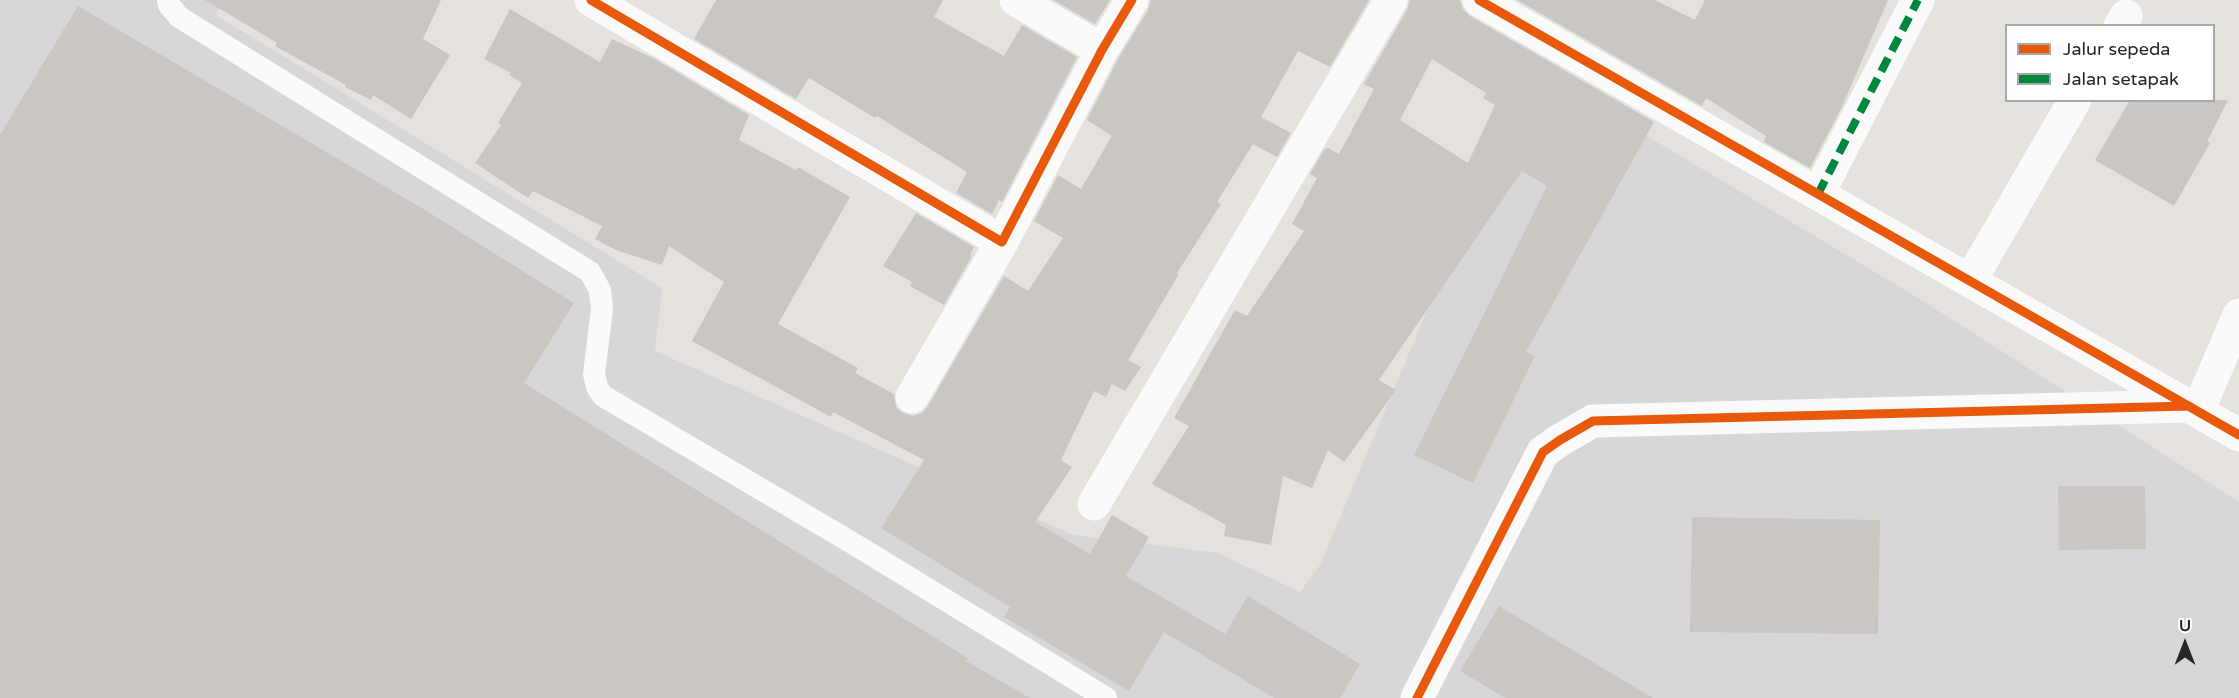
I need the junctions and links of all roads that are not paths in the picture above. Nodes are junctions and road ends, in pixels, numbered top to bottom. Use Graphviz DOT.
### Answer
graph roads {
  1 [pos="168,0"];
  2 [pos="591,0"];
  3 [pos="1016,0"];
  4 [pos="1132,0"];
  5 [pos="1391,0"];
  6 [pos="1479,0"];
  7 [pos="1918,0"];
  8 [pos="1102,50"];
  9 [pos="2074,102"];
  10 [pos="1818,194"];
  11 [pos="1002,242"];
  12 [pos="1970,280"];
  13 [pos="2239,315"];
  14 [pos="912,397"];
  15 [pos="2194,409"];
  16 [pos="2238,432"];
  17 [pos="1094,504"];
  18 [pos="1106,698"];
  19 [pos="1417,698"];
  1 -- 18 [label="lane"];
  2 -- 11 [label="street"];
  3 -- 8 [label="street"];
  4 -- 8 [label="street"];
  5 -- 17 [label="street"];
  6 -- 10 [label="street"];
  7 -- 10 [label="street"];
  8 -- 11 [label="street"];
  9 -- 12 [label="street"];
  10 -- 12 [label="street"];
  11 -- 14 [label="street"];
  12 -- 15 [label="street"];
  13 -- 15 [label="street"];
  15 -- 16 [label="street"];
  15 -- 19 [label="street"];
}
